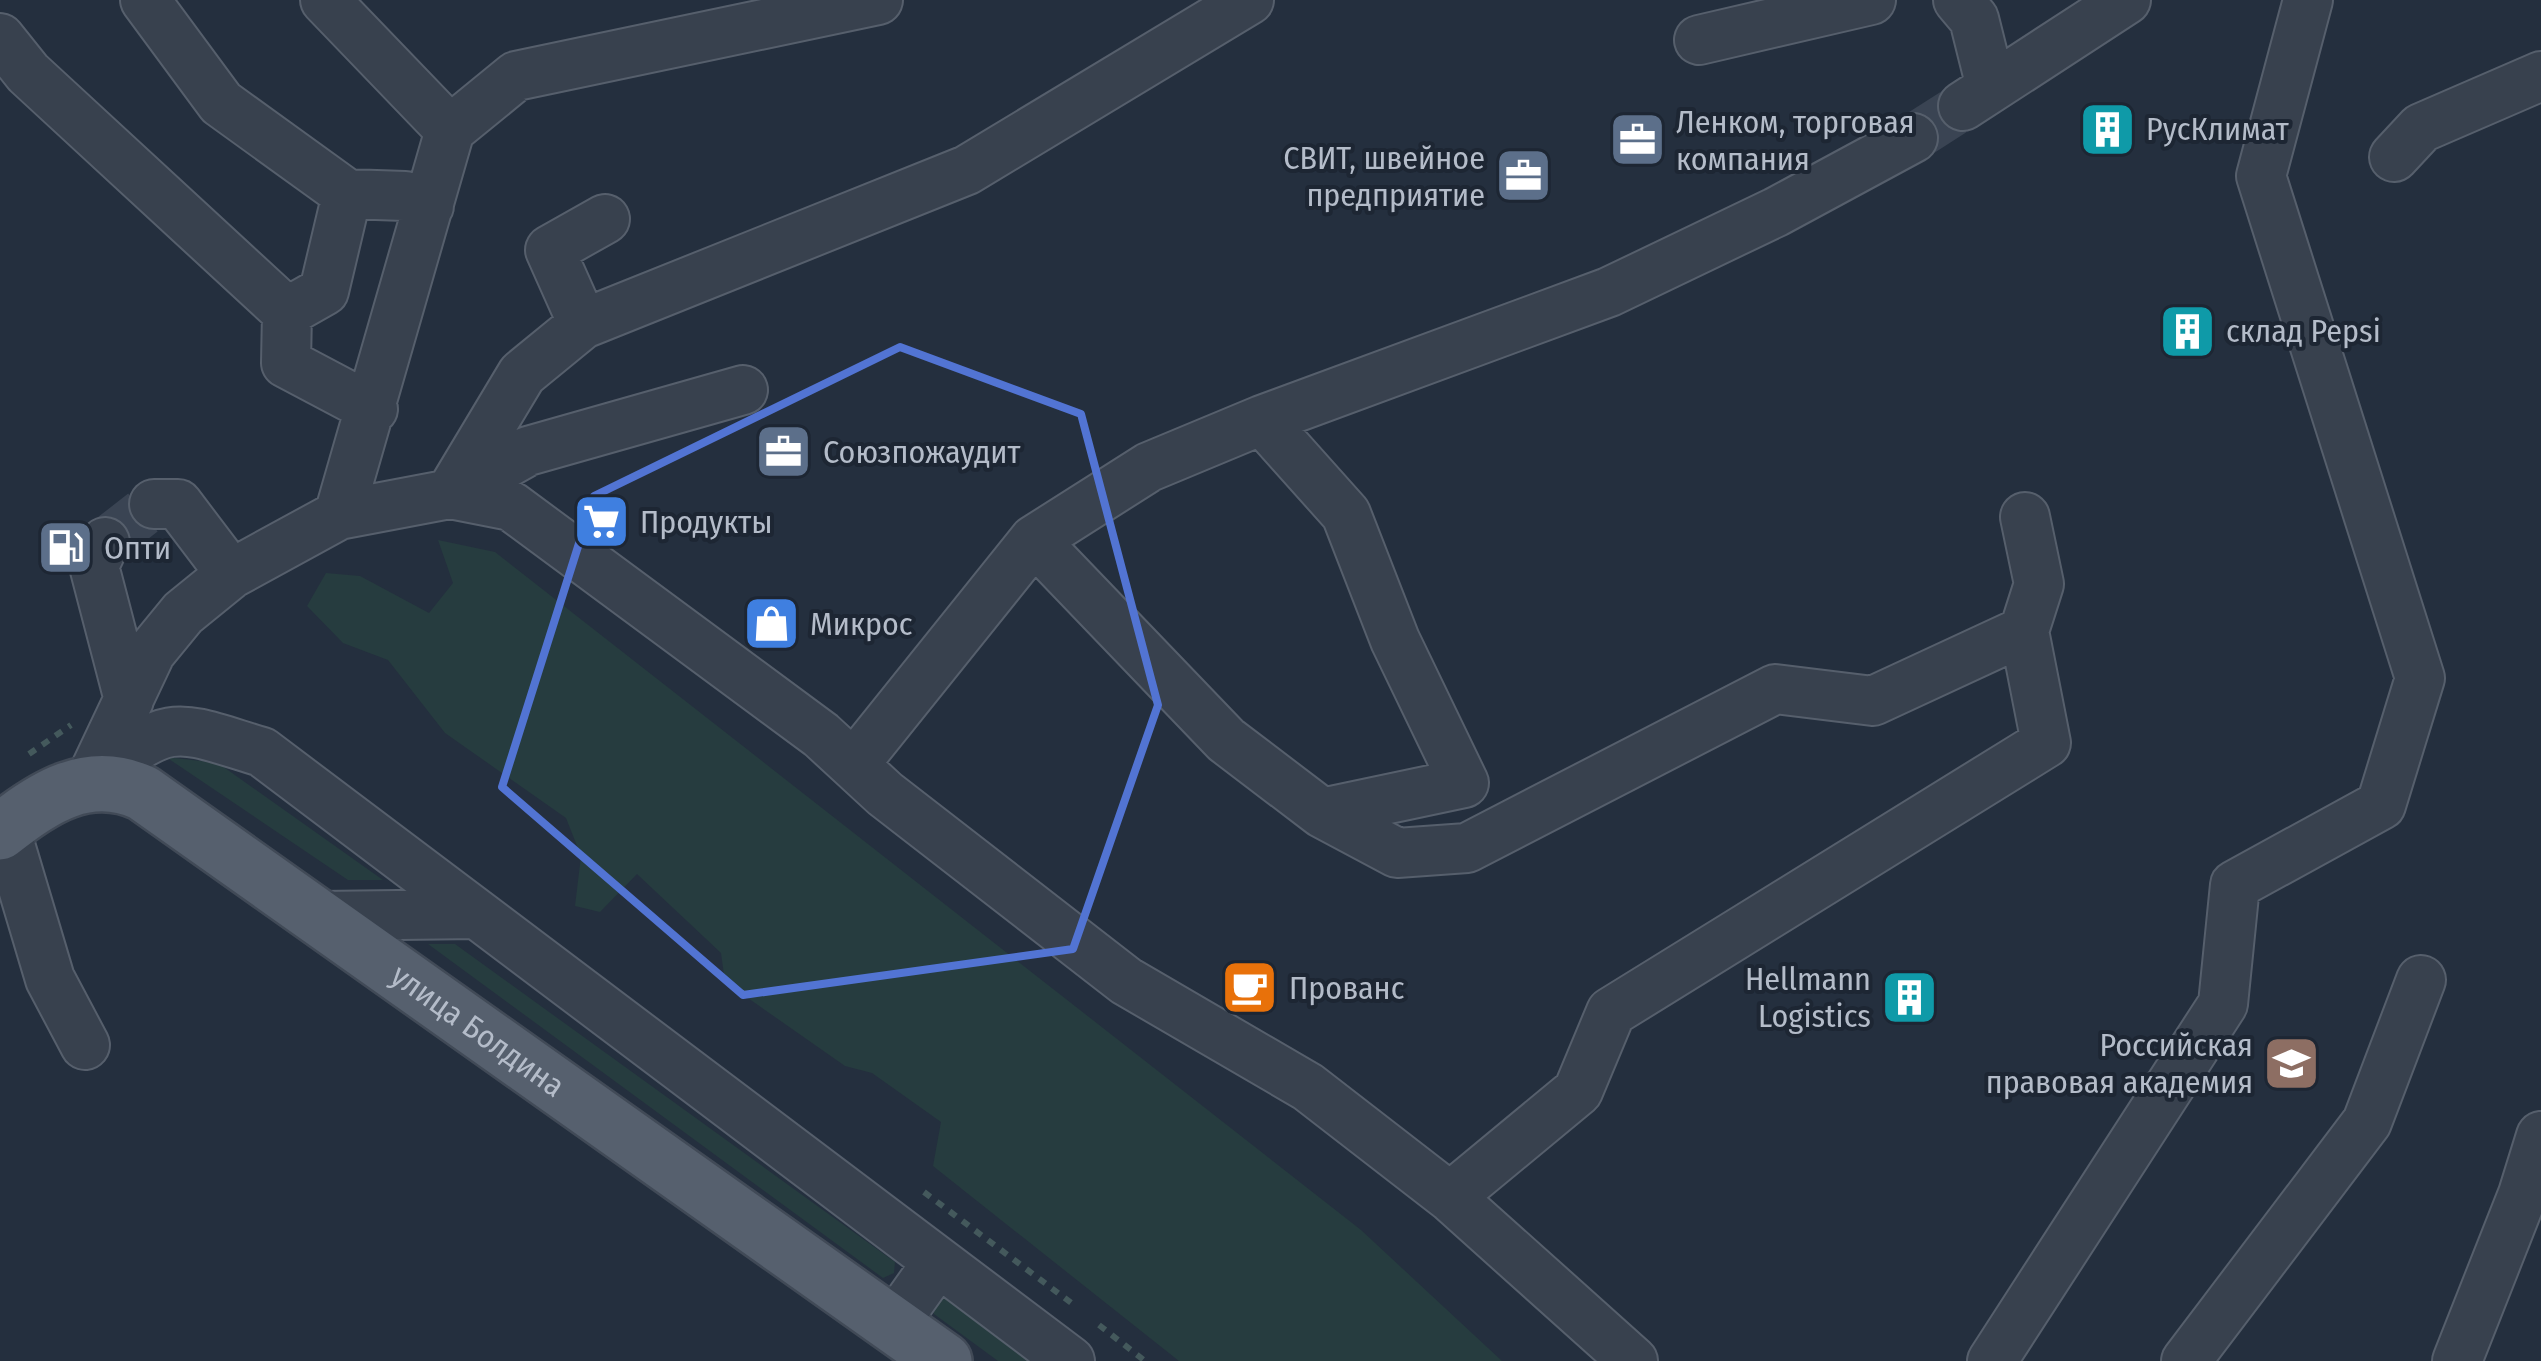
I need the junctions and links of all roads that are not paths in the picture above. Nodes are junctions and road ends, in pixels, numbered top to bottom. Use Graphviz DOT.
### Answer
graph roads {
  1 [pos="145,0"];
  2 [pos="325,0"];
  3 [pos="878,0"];
  4 [pos="1248,0"];
  5 [pos="1871,0"];
  6 [pos="1958,0"];
  7 [pos="2126,0"];
  8 [pos="2308,0"];
  9 [pos="2084,13"];
  10 [pos="0,38"];
  11 [pos="1700,40"];
  12 [pos="2541,76"];
  13 [pos="450,130"];
  14 [pos="1913,138"];
  15 [pos="2394,157"];
  16 [pos="346,194"];
  17 [pos="429,206"];
  18 [pos="605,219"];
  19 [pos="286,312"];
  20 [pos="582,324"];
  21 [pos="743,390"];
  22 [pos="373,409"];
  23 [pos="1262,420"];
  24 [pos="450,494"];
  25 [pos="154,504"];
  26 [pos="339,515"];
  27 [pos="2025,517"];
  28 [pos="1034,540"];
  29 [pos="105,542"];
  30 [pos="231,574"];
  31 [pos="2024,631"];
  32 [pos="129,700"];
  33 [pos="855,763"];
  34 [pos="90,781"];
  35 [pos="1322,813"];
  36 [pos="2,830"];
  37 [pos="478,914"];
  38 [pos="320,916"];
  39 [pos="2421,980"];
  40 [pos="85,1046"];
  41 [pos="2541,1136"];
  42 [pos="1450,1197"];
  43 [pos="938,1263"];
  44 [pos="894,1325"];
  45 [pos="944,1361"];
  46 [pos="1070,1361"];
  47 [pos="1634,1361"];
  48 [pos="1992,1361"];
  49 [pos="2186,1361"];
  50 [pos="2457,1361"];
  1 -- 16 [label="lane"];
  2 -- 13 [label="lane"];
  3 -- 13 [label="lane"];
  4 -- 20 [label="lane"];
  5 -- 11 [label="lane"];
  6 -- 9 [label="lane"];
  7 -- 9 [label="lane"];
  8 -- 48 [label="lane"];
  10 -- 19 [label="lane"];
  12 -- 15 [label="lane"];
  13 -- 17 [label="lane"];
  14 -- 23 [label="lane"];
  16 -- 17 [label="lane"];
  16 -- 19 [label="lane"];
  17 -- 22 [label="lane"];
  18 -- 20 [label="lane"];
  19 -- 22 [label="lane"];
  20 -- 24 [label="lane"];
  21 -- 24 [label="lane"];
  22 -- 26 [label="lane"];
  23 -- 28 [label="lane"];
  23 -- 35 [label="lane"];
  24 -- 26 [label="lane"];
  24 -- 33 [label="lane"];
  25 -- 30 [label="lane"];
  26 -- 30 [label="lane"];
  27 -- 31 [label="lane"];
  28 -- 33 [label="lane"];
  28 -- 35 [label="lane"];
  29 -- 32 [label="lane"];
  30 -- 32 [label="lane"];
  31 -- 35 [label="lane"];
  31 -- 42 [label="lane"];
  32 -- 34 [label="lane"];
  33 -- 42 [label="lane"];
  34 -- 36 [label="main road"];
  34 -- 37 [label="lane"];
  34 -- 38 [label="main road, улица Болдина"];
  36 -- 40 [label="lane"];
  37 -- 38 [label="lane"];
  37 -- 43 [label="lane"];
  38 -- 44 [label="main road, улица Болдина"];
  39 -- 49 [label="lane"];
  41 -- 50 [label="lane"];
  42 -- 47 [label="lane"];
  43 -- 44 [label="lane"];
  43 -- 46 [label="lane"];
  44 -- 45 [label="main road, улица Болдина"];
}
